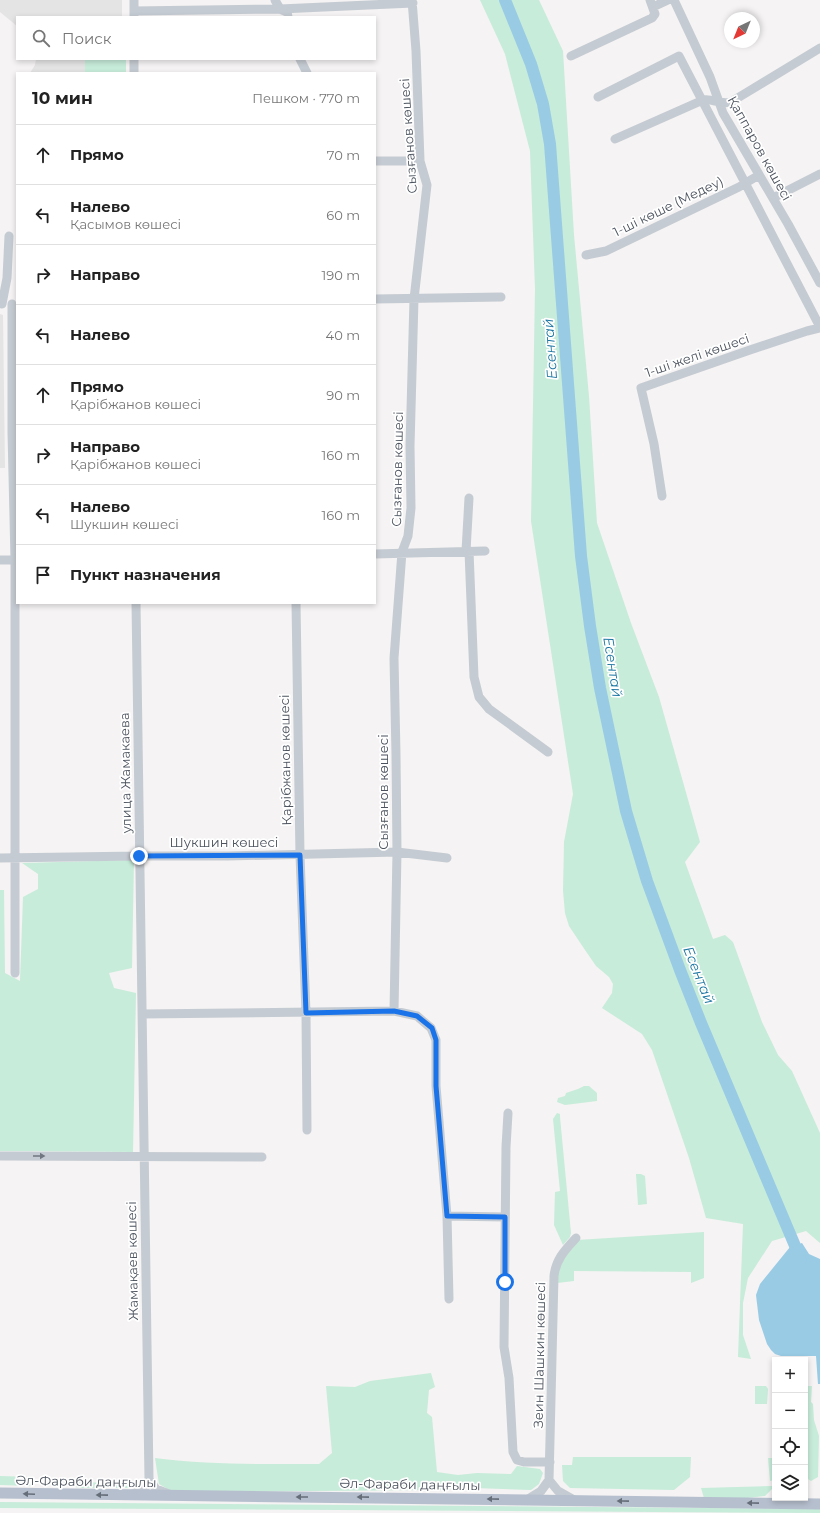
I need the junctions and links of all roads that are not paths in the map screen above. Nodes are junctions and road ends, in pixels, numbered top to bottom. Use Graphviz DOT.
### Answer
graph roads {
  1 [pos="134,0"];
  2 [pos="275,0"];
  3 [pos="668,0"];
  4 [pos="674,0"];
  5 [pos="412,2"];
  6 [pos="652,3"];
  7 [pos="280,9"];
  8 [pos="134,14"];
  9 [pos="288,16"];
  10 [pos="820,48"];
  11 [pos="571,56"];
  12 [pos="134,60"];
  13 [pos="300,60"];
  14 [pos="134,72"];
  15 [pos="306,72"];
  16 [pos="598,97"];
  17 [pos="703,100"];
  18 [pos="719,103"];
  19 [pos="615,139"];
  20 [pos="376,161"];
  21 [pos="420,161"];
  22 [pos="820,174"];
  23 [pos="759,175"];
  24 [pos="746,182"];
  25 [pos="773,198"];
  26 [pos="9,236"];
  27 [pos="586,255"];
  28 [pos="816,267"];
  29 [pos="820,283"];
  30 [pos="501,297"];
  31 [pos="414,299"];
  32 [pos="376,300"];
  33 [pos="1,304"];
  34 [pos="14,304"];
  35 [pos="820,328"];
  36 [pos="662,496"];
  37 [pos="469,498"];
  38 [pos="468,551"];
  39 [pos="485,551"];
  40 [pos="402,552"];
  41 [pos="376,554"];
  42 [pos="0,560"];
  43 [pos="16,560"];
  44 [pos="136,604"];
  45 [pos="296,604"];
  46 [pos="548,752"];
  47 [pos="397,852"];
  48 [pos="300,855"];
  49 [pos="139,856"];
  50 [pos="0,858"];
  51 [pos="15,858"];
  52 [pos="447,858"];
  53 [pos="15,973"];
  54 [pos="394,1011"];
  55 [pos="306,1013"];
  56 [pos="142,1014"];
  57 [pos="508,1113"];
  58 [pos="308,1130"];
  59 [pos="0,1156"];
  60 [pos="144,1156"];
  61 [pos="262,1158"];
  62 [pos="447,1216"];
  63 [pos="505,1217"];
  64 [pos="576,1238"];
  65 [pos="449,1299"];
  66 [pos="550,1462"];
  67 [pos="149,1479"];
  68 [pos="549,1480"];
  69 [pos="0,1493"];
  70 [pos="128,1495"];
  71 [pos="174,1496"];
  72 [pos="528,1499"];
  73 [pos="574,1500"];
  74 [pos="820,1504"];
  1 -- 8 [label="street"];
  2 -- 7 [label="street"];
  3 -- 6 [label="street"];
  4 -- 18 [label="street, Қаппаров көшесі"];
  5 -- 7 [label="street"];
  5 -- 21 [label="street, Сызғанов көшесі"];
  6 -- 11 [label="street"];
  7 -- 8 [label="street"];
  7 -- 9 [label="street"];
  10 -- 18 [label="street"];
  12 -- 14 [label="street"];
  13 -- 15 [label="street"];
  16 -- 17 [label="street, Қаппаров көшесі"];
  17 -- 18 [label="street"];
  17 -- 19 [label="street"];
  17 -- 24 [label="street, Қаппаров көшесі"];
  18 -- 23 [label="street, Қаппаров көшесі"];
  20 -- 21 [label="street"];
  21 -- 31 [label="street, Сызғанов көшесі"];
  22 -- 25 [label="street"];
  23 -- 24 [label="street, 1-ші көше (Медеу)"];
  23 -- 25 [label="street, Қаппаров көшесі"];
  24 -- 27 [label="street, 1-ші көше (Медеу)"];
  24 -- 35 [label="street, Қаппаров көшесі"];
  25 -- 28 [label="street, Қаппаров көшесі"];
  26 -- 33 [label="street"];
  28 -- 29 [label="street, Қаппаров көшесі"];
  30 -- 31 [label="street"];
  31 -- 32 [label="street"];
  31 -- 40 [label="street, Сызғанов көшесі"];
  33 -- 34 [label="street"];
  34 -- 43 [label="street"];
  35 -- 36 [label="street, 1-ші желі көшесі"];
  37 -- 38 [label="street"];
  38 -- 39 [label="street"];
  38 -- 40 [label="street"];
  38 -- 46 [label="street"];
  40 -- 41 [label="street"];
  40 -- 47 [label="street, Сызғанов көшесі"];
  42 -- 43 [label="street"];
  43 -- 51 [label="street"];
  44 -- 49 [label="street, улица Жамакаева"];
  45 -- 48 [label="street, Қарібжанов көшесі"];
  47 -- 48 [label="street, Шукшин көшесі"];
  47 -- 52 [label="street, Шукшин көшесі"];
  47 -- 54 [label="street, Сызғанов көшесі"];
  48 -- 49 [label="street, Шукшин көшесі"];
  48 -- 55 [label="street, Қарібжанов көшесі"];
  49 -- 51 [label="street, Шукшин көшесі"];
  49 -- 56 [label="street, улица Жамакаева"];
  50 -- 51 [label="street, Шукшин көшесі"];
  51 -- 53 [label="street"];
  54 -- 55 [label="street"];
  54 -- 62 [label="street"];
  55 -- 56 [label="street"];
  55 -- 58 [label="street, Қарібжанов көшесі"];
  56 -- 60 [label="street, Жамақаев көшесі"];
  57 -- 63 [label="street"];
  59 -- 60 [label="street, one-way"];
  60 -- 61 [label="street"];
  60 -- 67 [label="street, Жамақаев көшесі"];
  62 -- 63 [label="street"];
  62 -- 65 [label="street"];
  63 -- 66 [label="street"];
  64 -- 66 [label="street, Зеин Шашкин көшесі"];
  66 -- 68 [label="street, Зеин Шашкин көшесі"];
  67 -- 70 [label="street"];
  67 -- 71 [label="street"];
  68 -- 72 [label="street"];
  68 -- 73 [label="street"];
  70 -- 69 [label="main road, Әл-Фараби даңғылы, one-way"];
  70 -- 71 [label="main road, Әл-Фараби даңғылы"];
  72 -- 71 [label="main road, Әл-Фараби даңғылы, one-way"];
  72 -- 73 [label="main road, Әл-Фараби даңғылы"];
  74 -- 73 [label="main road, Әл-Фараби даңғылы, one-way"];
}
